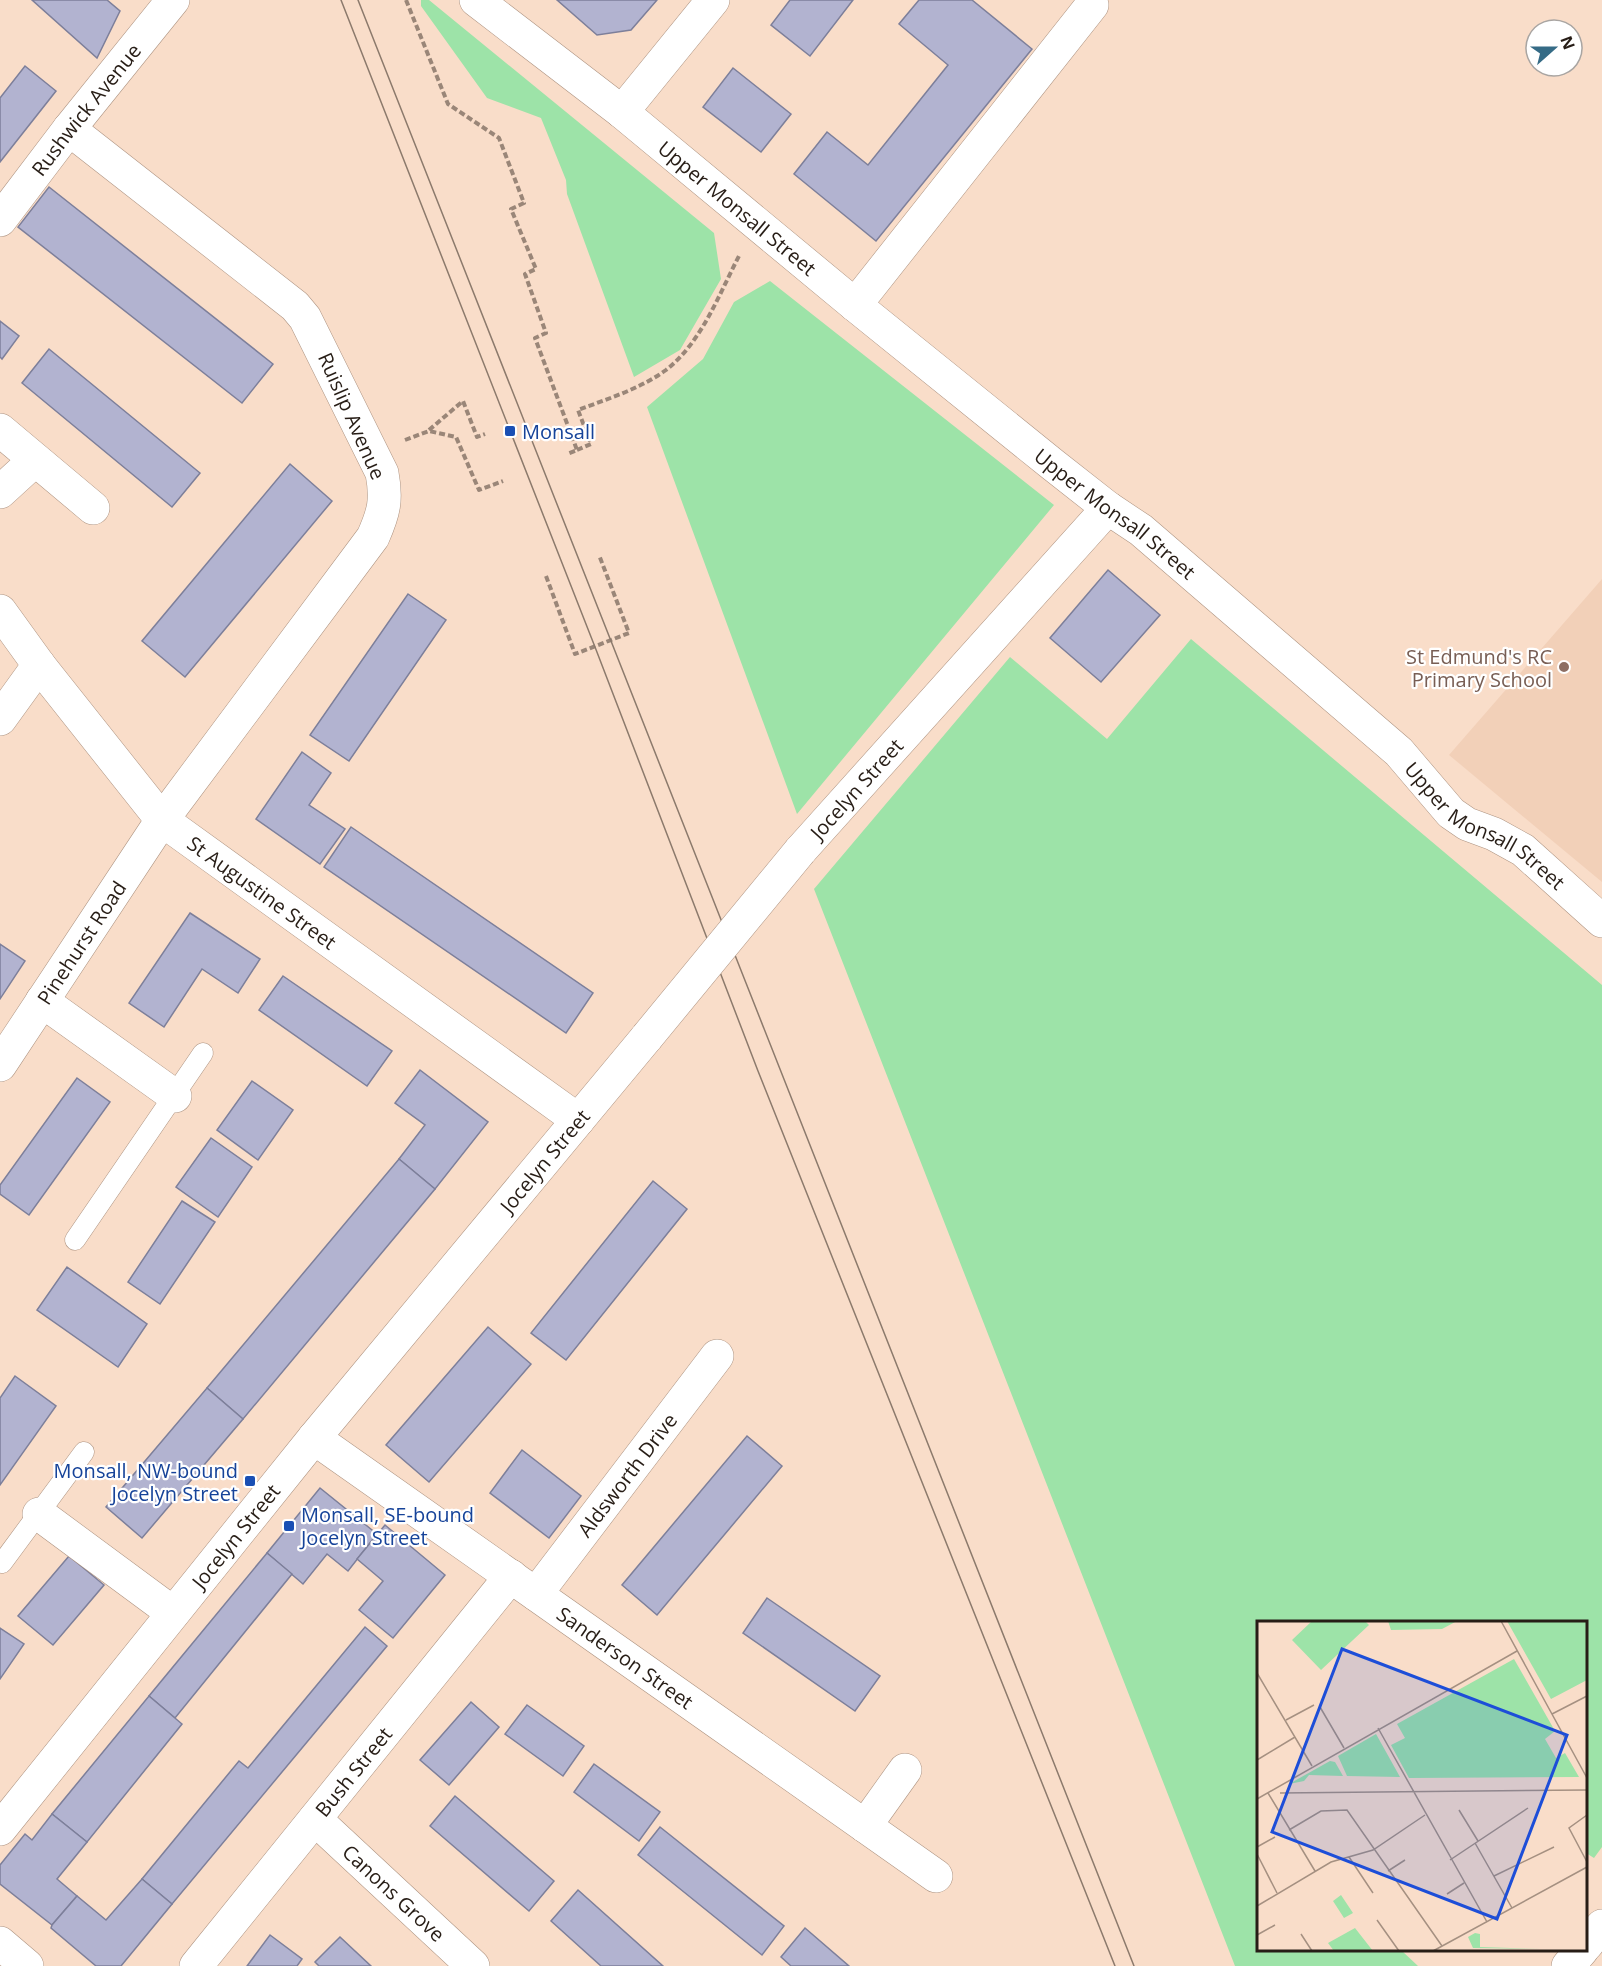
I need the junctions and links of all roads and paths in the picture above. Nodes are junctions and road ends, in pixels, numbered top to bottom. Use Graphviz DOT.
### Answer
graph roads {
  1 [pos="173,0"];
  2 [pos="406,0"];
  3 [pos="476,0"];
  4 [pos="714,0"];
  5 [pos="1092,5"];
  6 [pos="622,112"];
  7 [pos="69,129"];
  8 [pos="0,220"];
  9 [pos="756,223"];
  10 [pos="855,305"];
  11 [pos="0,430"];
  12 [pos="429,431"];
  13 [pos="485,434"];
  14 [pos="577,450"];
  15 [pos="372,454"];
  16 [pos="567,454"];
  17 [pos="35,460"];
  18 [pos="503,481"];
  19 [pos="0,492"];
  20 [pos="93,508"];
  21 [pos="1108,508"];
  22 [pos="599,555"];
  23 [pos="546,576"];
  24 [pos="0,611"];
  25 [pos="39,665"];
  26 [pos="0,719"];
  27 [pos="162,820"];
  28 [pos="1602,921"];
  29 [pos="42,1001"];
  30 [pos="203,1053"];
  31 [pos="0,1065"];
  32 [pos="175,1096"];
  33 [pos="578,1120"];
  34 [pos="75,1240"];
  35 [pos="717,1356"];
  36 [pos="314,1438"];
  37 [pos="84,1452"];
  38 [pos="39,1514"];
  39 [pos="2,1563"];
  40 [pos="524,1585"];
  41 [pos="173,1613"];
  42 [pos="905,1770"];
  43 [pos="315,1819"];
  44 [pos="865,1826"];
  45 [pos="0,1829"];
  46 [pos="936,1876"];
  47 [pos="1602,1926"];
  48 [pos="0,1943"];
  49 [pos="1587,1945"];
  50 [pos="1581,1951"];
  51 [pos="27,1966"];
  52 [pos="196,1966"];
  53 [pos="473,1966"];
  54 [pos="1568,1966"];
  1 -- 7 [label="street, Rushwick Avenue"];
  2 -- 14 [label="path"];
  3 -- 6 [label="street, Upper Monsall Street"];
  4 -- 6 [label="street"];
  5 -- 10 [label="street"];
  6 -- 9 [label="street, Upper Monsall Street"];
  7 -- 8 [label="street, Rushwick Avenue"];
  7 -- 15 [label="street, Ruislip Avenue"];
  9 -- 10 [label="street, Upper Monsall Street"];
  9 -- 14 [label="path"];
  10 -- 21 [label="street, Upper Monsall Street"];
  11 -- 17 [label="street"];
  12 -- 13 [label="path"];
  12 -- 15 [label="path"];
  12 -- 18 [label="path"];
  14 -- 16 [label="path"];
  15 -- 27 [label="street, Ruislip Avenue"];
  17 -- 19 [label="street"];
  17 -- 20 [label="street"];
  21 -- 28 [label="street, Upper Monsall Street"];
  21 -- 33 [label="street, Jocelyn Street, bridge"];
  22 -- 23 [label="path"];
  24 -- 25 [label="street, St Augustine Street"];
  25 -- 26 [label="street"];
  25 -- 27 [label="street, St Augustine Street"];
  27 -- 29 [label="street, Pinehurst Road"];
  27 -- 33 [label="street, St Augustine Street"];
  29 -- 31 [label="street, Pinehurst Road"];
  29 -- 32 [label="street"];
  30 -- 32 [label="lane"];
  32 -- 34 [label="lane"];
  33 -- 36 [label="street, Jocelyn Street"];
  35 -- 40 [label="street, Aldsworth Drive"];
  36 -- 40 [label="street, Sanderson Street"];
  36 -- 41 [label="street, Jocelyn Street"];
  37 -- 38 [label="lane"];
  38 -- 39 [label="lane"];
  38 -- 41 [label="street"];
  40 -- 43 [label="street, Bush Street"];
  40 -- 44 [label="street, Sanderson Street"];
  41 -- 45 [label="street, Jocelyn Street"];
  42 -- 44 [label="street"];
  43 -- 52 [label="street, Bush Street"];
  43 -- 53 [label="street, Canons Grove"];
  44 -- 46 [label="street, Sanderson Street"];
  47 -- 49 [label="street"];
  48 -- 51 [label="street"];
  50 -- 54 [label="street"];
}
